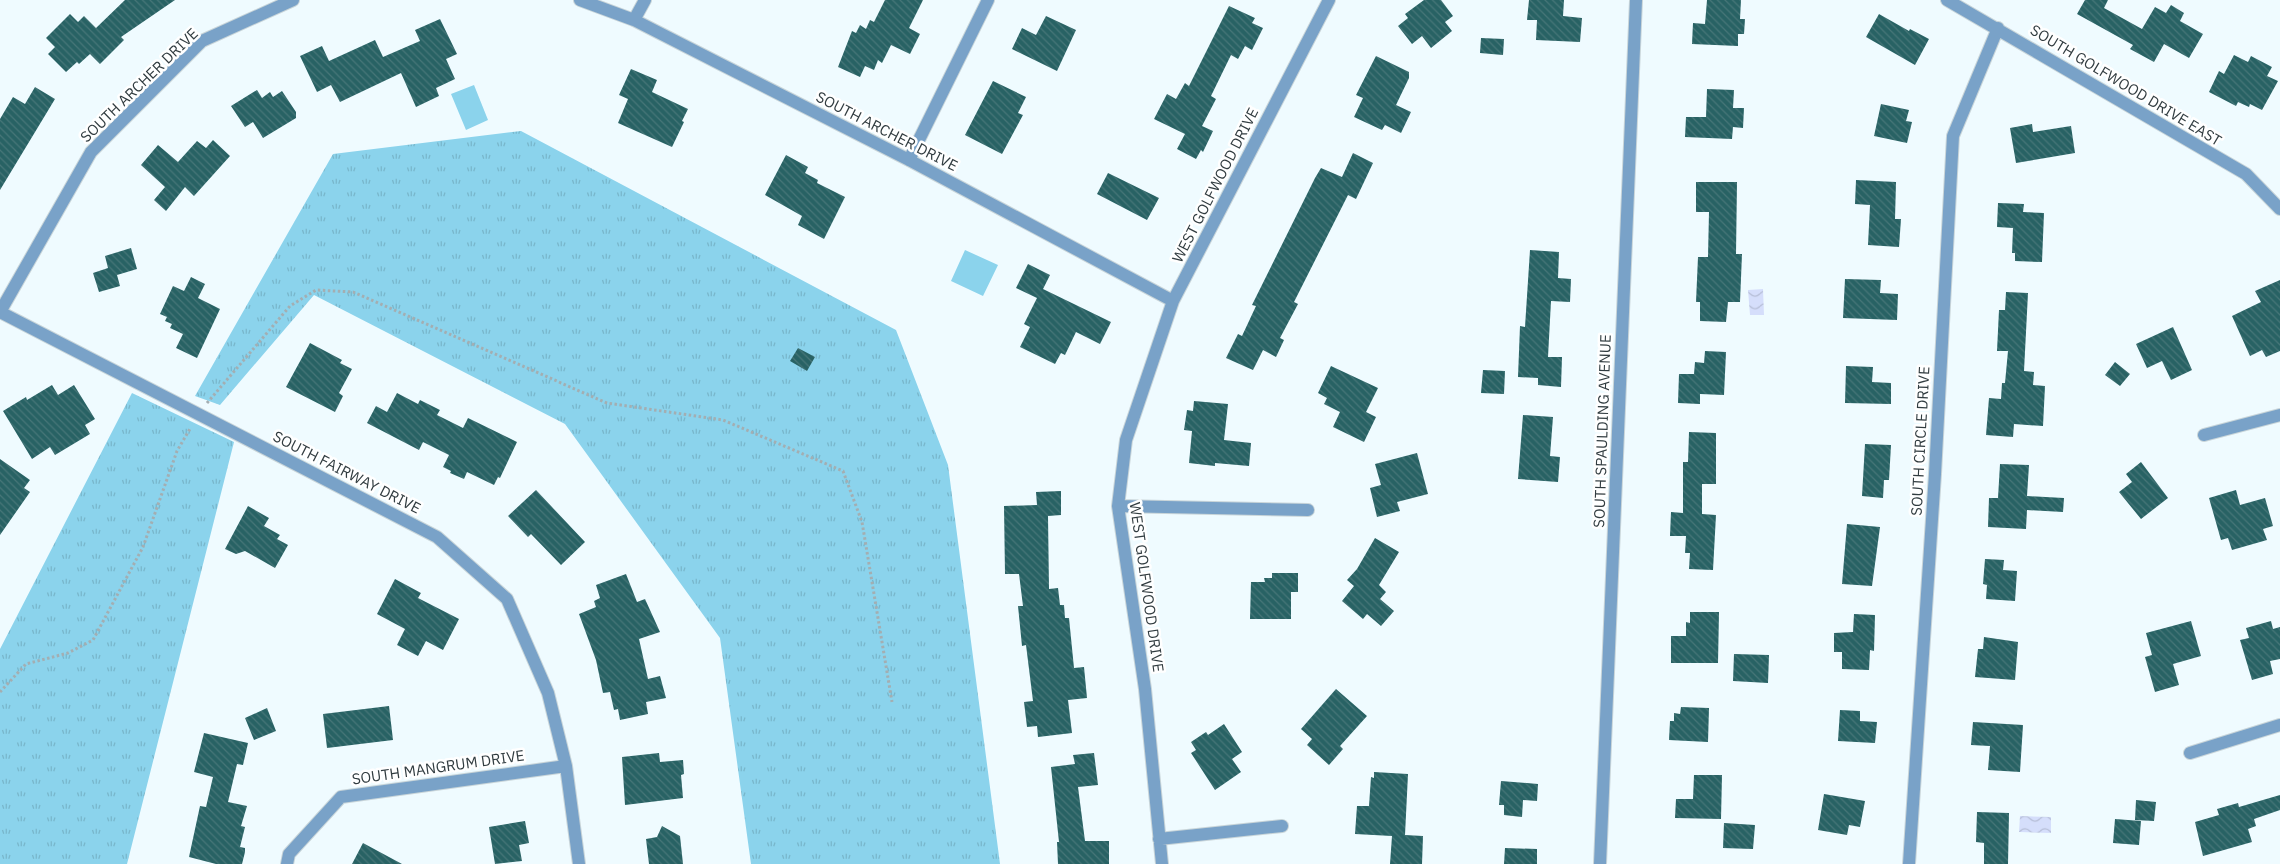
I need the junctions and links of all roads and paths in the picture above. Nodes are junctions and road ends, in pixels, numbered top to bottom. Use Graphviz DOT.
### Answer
graph roads {
  1 [pos="293,0"];
  2 [pos="580,0"];
  3 [pos="645,0"];
  4 [pos="988,0"];
  5 [pos="1329,0"];
  6 [pos="1636,0"];
  7 [pos="1948,0"];
  8 [pos="634,20"];
  9 [pos="1998,28"];
  10 [pos="909,160"];
  11 [pos="2280,209"];
  12 [pos="1173,301"];
  13 [pos="0,312"];
  14 [pos="198,414"];
  15 [pos="2280,415"];
  16 [pos="2204,435"];
  17 [pos="1118,506"];
  18 [pos="1308,510"];
  19 [pos="0,692"];
  20 [pos="892,702"];
  21 [pos="2280,725"];
  22 [pos="2190,753"];
  23 [pos="566,766"];
  24 [pos="1282,826"];
  25 [pos="1159,839"];
  26 [pos="287,864"];
  27 [pos="579,864"];
  28 [pos="1162,864"];
  29 [pos="1600,864"];
  30 [pos="1909,864"];
  1 -- 13 [label="street, SOUTH ARCHER DRIVE"];
  2 -- 8 [label="street, SOUTH ARCHER DRIVE"];
  3 -- 8 [label="street"];
  4 -- 10 [label="street"];
  5 -- 12 [label="street, WEST GOLFWOOD DRIVE"];
  6 -- 29 [label="street, SOUTH SPAULDING AVENUE"];
  7 -- 9 [label="street, SOUTH GOLFWOOD DRIVE EAST"];
  8 -- 10 [label="street, SOUTH ARCHER DRIVE"];
  9 -- 11 [label="street, SOUTH GOLFWOOD DRIVE EAST"];
  9 -- 30 [label="street, SOUTH CIRCLE DRIVE"];
  10 -- 12 [label="street, SOUTH ARCHER DRIVE"];
  12 -- 17 [label="street, WEST GOLFWOOD DRIVE"];
  13 -- 14 [label="street, SOUTH FAIRWAY DRIVE"];
  14 -- 19 [label="path"];
  14 -- 20 [label="path"];
  14 -- 23 [label="street, SOUTH FAIRWAY DRIVE"];
  15 -- 16 [label="street"];
  17 -- 18 [label="street"];
  17 -- 25 [label="street, WEST GOLFWOOD DRIVE"];
  21 -- 22 [label="street"];
  23 -- 26 [label="street, SOUTH MANGRUM DRIVE"];
  23 -- 27 [label="street, SOUTH FAIRWAY DRIVE"];
  24 -- 25 [label="street"];
  25 -- 28 [label="street, WEST GOLFWOOD DRIVE"];
}
